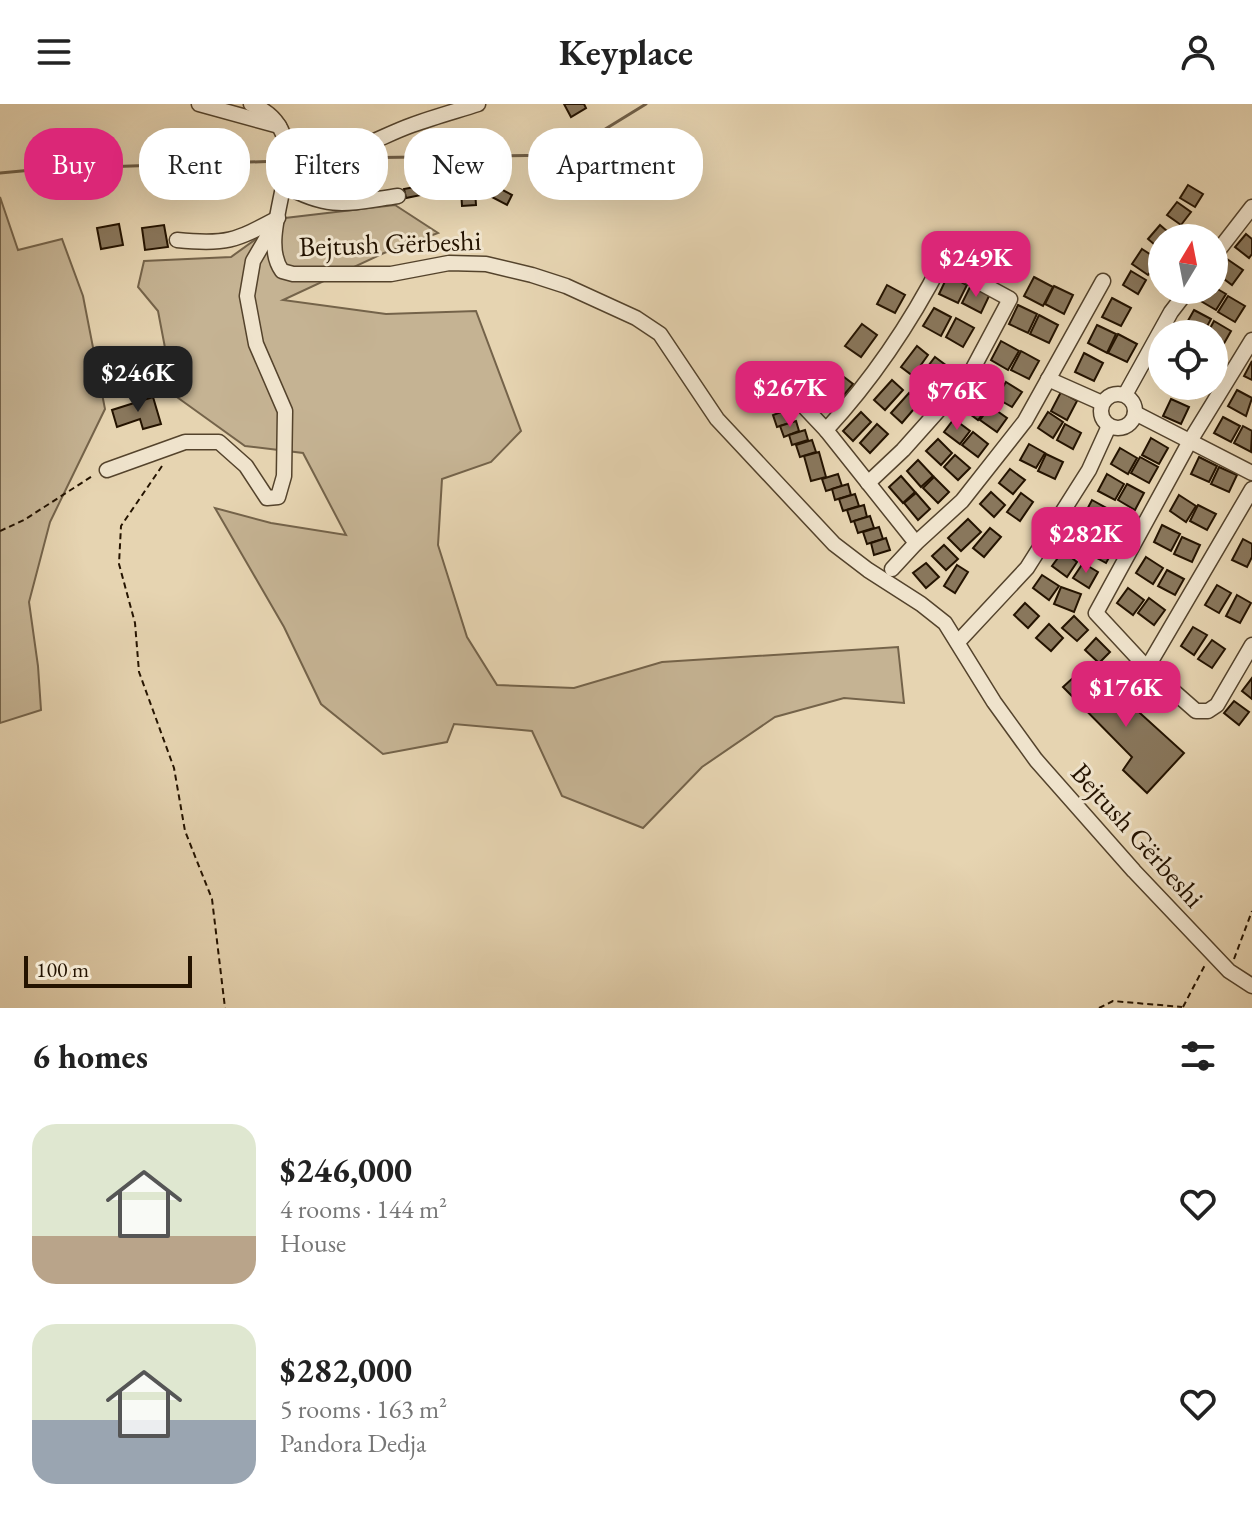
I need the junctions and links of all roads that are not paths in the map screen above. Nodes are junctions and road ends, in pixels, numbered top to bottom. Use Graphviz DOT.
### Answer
graph roads {
  1 [pos="199,104"];
  2 [pos="251,104"];
  3 [pos="478,104"];
  4 [pos="278,128"];
  5 [pos="266,131"];
  6 [pos="388,135"];
  7 [pos="398,196"];
  8 [pos="388,197"];
  9 [pos="281,200"];
  10 [pos="315,200"];
  11 [pos="368,200"];
  12 [pos="1252,207"];
  13 [pos="278,218"];
  14 [pos="1228,238"];
  15 [pos="177,240"];
  16 [pos="1103,281"];
  17 [pos="1177,304"];
  18 [pos="1252,340"];
  19 [pos="776,377"];
  20 [pos="1048,379"];
  21 [pos="1125,395"];
  22 [pos="1102,403"];
  23 [pos="1135,413"];
  24 [pos="1109,426"];
  25 [pos="826,430"];
  26 [pos="1190,441"];
  27 [pos="107,470"];
  28 [pos="1252,473"];
  29 [pos="868,483"];
  30 [pos="1252,489"];
  31 [pos="916,543"];
  32 [pos="892,569"];
  33 [pos="958,642"];
  34 [pos="1252,645"];
  35 [pos="1147,668"];
  36 [pos="1252,986"];
  1 -- 5 [label="street"];
  2 -- 4 [label="street"];
  3 -- 6 [label="street"];
  7 -- 8 [label="street, Bejtush Gërbeshi"];
  9 -- 13 [label="street, Bejtush Gërbeshi"];
  10 -- 11 [label="street, Bejtush Gërbeshi"];
  12 -- 14 [label="street"];
  13 -- 15 [label="street, Bejtush Gërbeshi"];
  13 -- 27 [label="street"];
  13 -- 33 [label="street, Bejtush Gërbeshi"];
  16 -- 20 [label="street"];
  17 -- 21 [label="street"];
  18 -- 26 [label="street"];
  19 -- 25 [label="street"];
  20 -- 22 [label="street"];
  20 -- 31 [label="street"];
  21 -- 22 [label="street"];
  21 -- 23 [label="street"];
  22 -- 24 [label="street"];
  23 -- 24 [label="street"];
  23 -- 26 [label="street"];
  24 -- 33 [label="street"];
  25 -- 29 [label="street"];
  25 -- 29 [label="street"];
  26 -- 28 [label="street"];
  26 -- 35 [label="street"];
  29 -- 31 [label="street"];
  30 -- 35 [label="street"];
  31 -- 32 [label="street"];
  33 -- 36 [label="street, Bejtush Gërbeshi"];
  34 -- 35 [label="street"];
}
